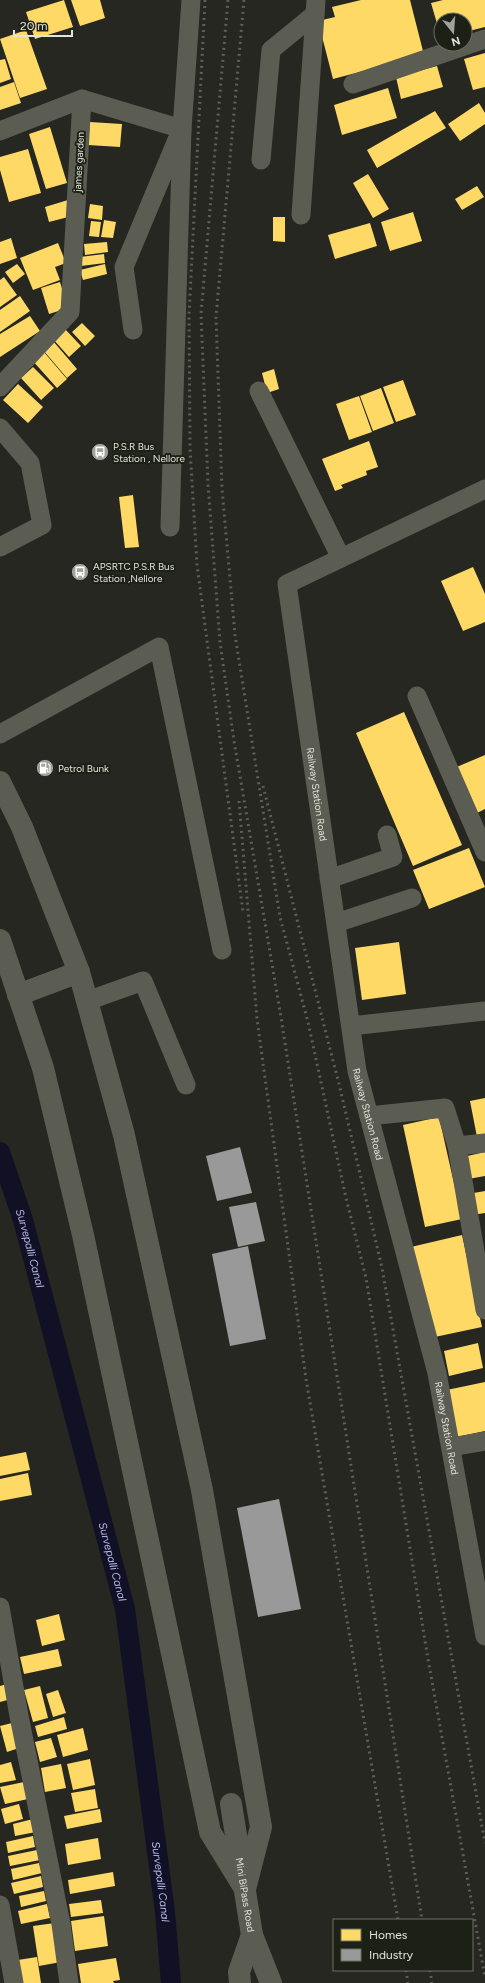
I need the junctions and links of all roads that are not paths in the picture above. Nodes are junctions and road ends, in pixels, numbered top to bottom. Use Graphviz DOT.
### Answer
graph roads {
  1 [pos="191,0"];
  2 [pos="316,7"];
  3 [pos="485,39"];
  4 [pos="353,84"];
  5 [pos="82,99"];
  6 [pos="182,129"];
  7 [pos="0,131"];
  8 [pos="261,160"];
  9 [pos="301,215"];
  10 [pos="133,330"];
  11 [pos="0,387"];
  12 [pos="259,390"];
  13 [pos="0,428"];
  14 [pos="485,489"];
  15 [pos="170,527"];
  16 [pos="0,547"];
  17 [pos="341,558"];
  18 [pos="417,696"];
  19 [pos="0,734"];
  20 [pos="0,782"];
  21 [pos="387,835"];
  22 [pos="485,852"];
  23 [pos="329,879"];
  24 [pos="412,898"];
  25 [pos="336,923"];
  26 [pos="0,940"];
  27 [pos="222,950"];
  28 [pos="79,972"];
  29 [pos="18,995"];
  30 [pos="87,1001"];
  31 [pos="485,1011"];
  32 [pos="351,1026"];
  33 [pos="186,1085"];
  34 [pos="369,1116"];
  35 [pos="485,1143"];
  36 [pos="457,1146"];
  37 [pos="485,1310"];
  38 [pos="485,1441"];
  39 [pos="451,1447"];
  40 [pos="0,1608"];
  41 [pos="485,1636"];
  42 [pos="230,1804"];
  43 [pos="245,1889"];
  44 [pos="0,1905"];
  45 [pos="252,1935"];
  46 [pos="14,1983"];
  47 [pos="69,1983"];
  48 [pos="240,1983"];
  49 [pos="271,1983"];
  1 -- 6 [label="street"];
  2 -- 8 [label="street"];
  2 -- 9 [label="street"];
  3 -- 4 [label="street"];
  5 -- 6 [label="street"];
  5 -- 7 [label="street"];
  5 -- 11 [label="street, james garden"];
  6 -- 10 [label="street"];
  6 -- 15 [label="street"];
  12 -- 17 [label="street"];
  13 -- 16 [label="street"];
  14 -- 17 [label="street"];
  17 -- 23 [label="street, Railway Station Road"];
  18 -- 22 [label="street"];
  19 -- 27 [label="street"];
  20 -- 28 [label="main road"];
  21 -- 23 [label="street"];
  23 -- 25 [label="street, Railway Station Road"];
  24 -- 25 [label="street"];
  25 -- 32 [label="street, Railway Station Road"];
  26 -- 29 [label="main road"];
  28 -- 29 [label="main road"];
  28 -- 30 [label="main road"];
  29 -- 43 [label="main road"];
  30 -- 33 [label="street"];
  30 -- 43 [label="main road"];
  31 -- 32 [label="street"];
  32 -- 34 [label="street, Railway Station Road"];
  34 -- 36 [label="street"];
  34 -- 39 [label="street, Railway Station Road"];
  35 -- 36 [label="street"];
  36 -- 37 [label="street"];
  38 -- 39 [label="street"];
  39 -- 41 [label="street, Railway Station Road"];
  40 -- 47 [label="street"];
  42 -- 43 [label="main road, Mini BiPass Road"];
  43 -- 45 [label="main road, Mini BiPass Road"];
  44 -- 46 [label="street"];
  45 -- 48 [label="main road"];
  45 -- 49 [label="main road, Mini BiPass Road"];
}
